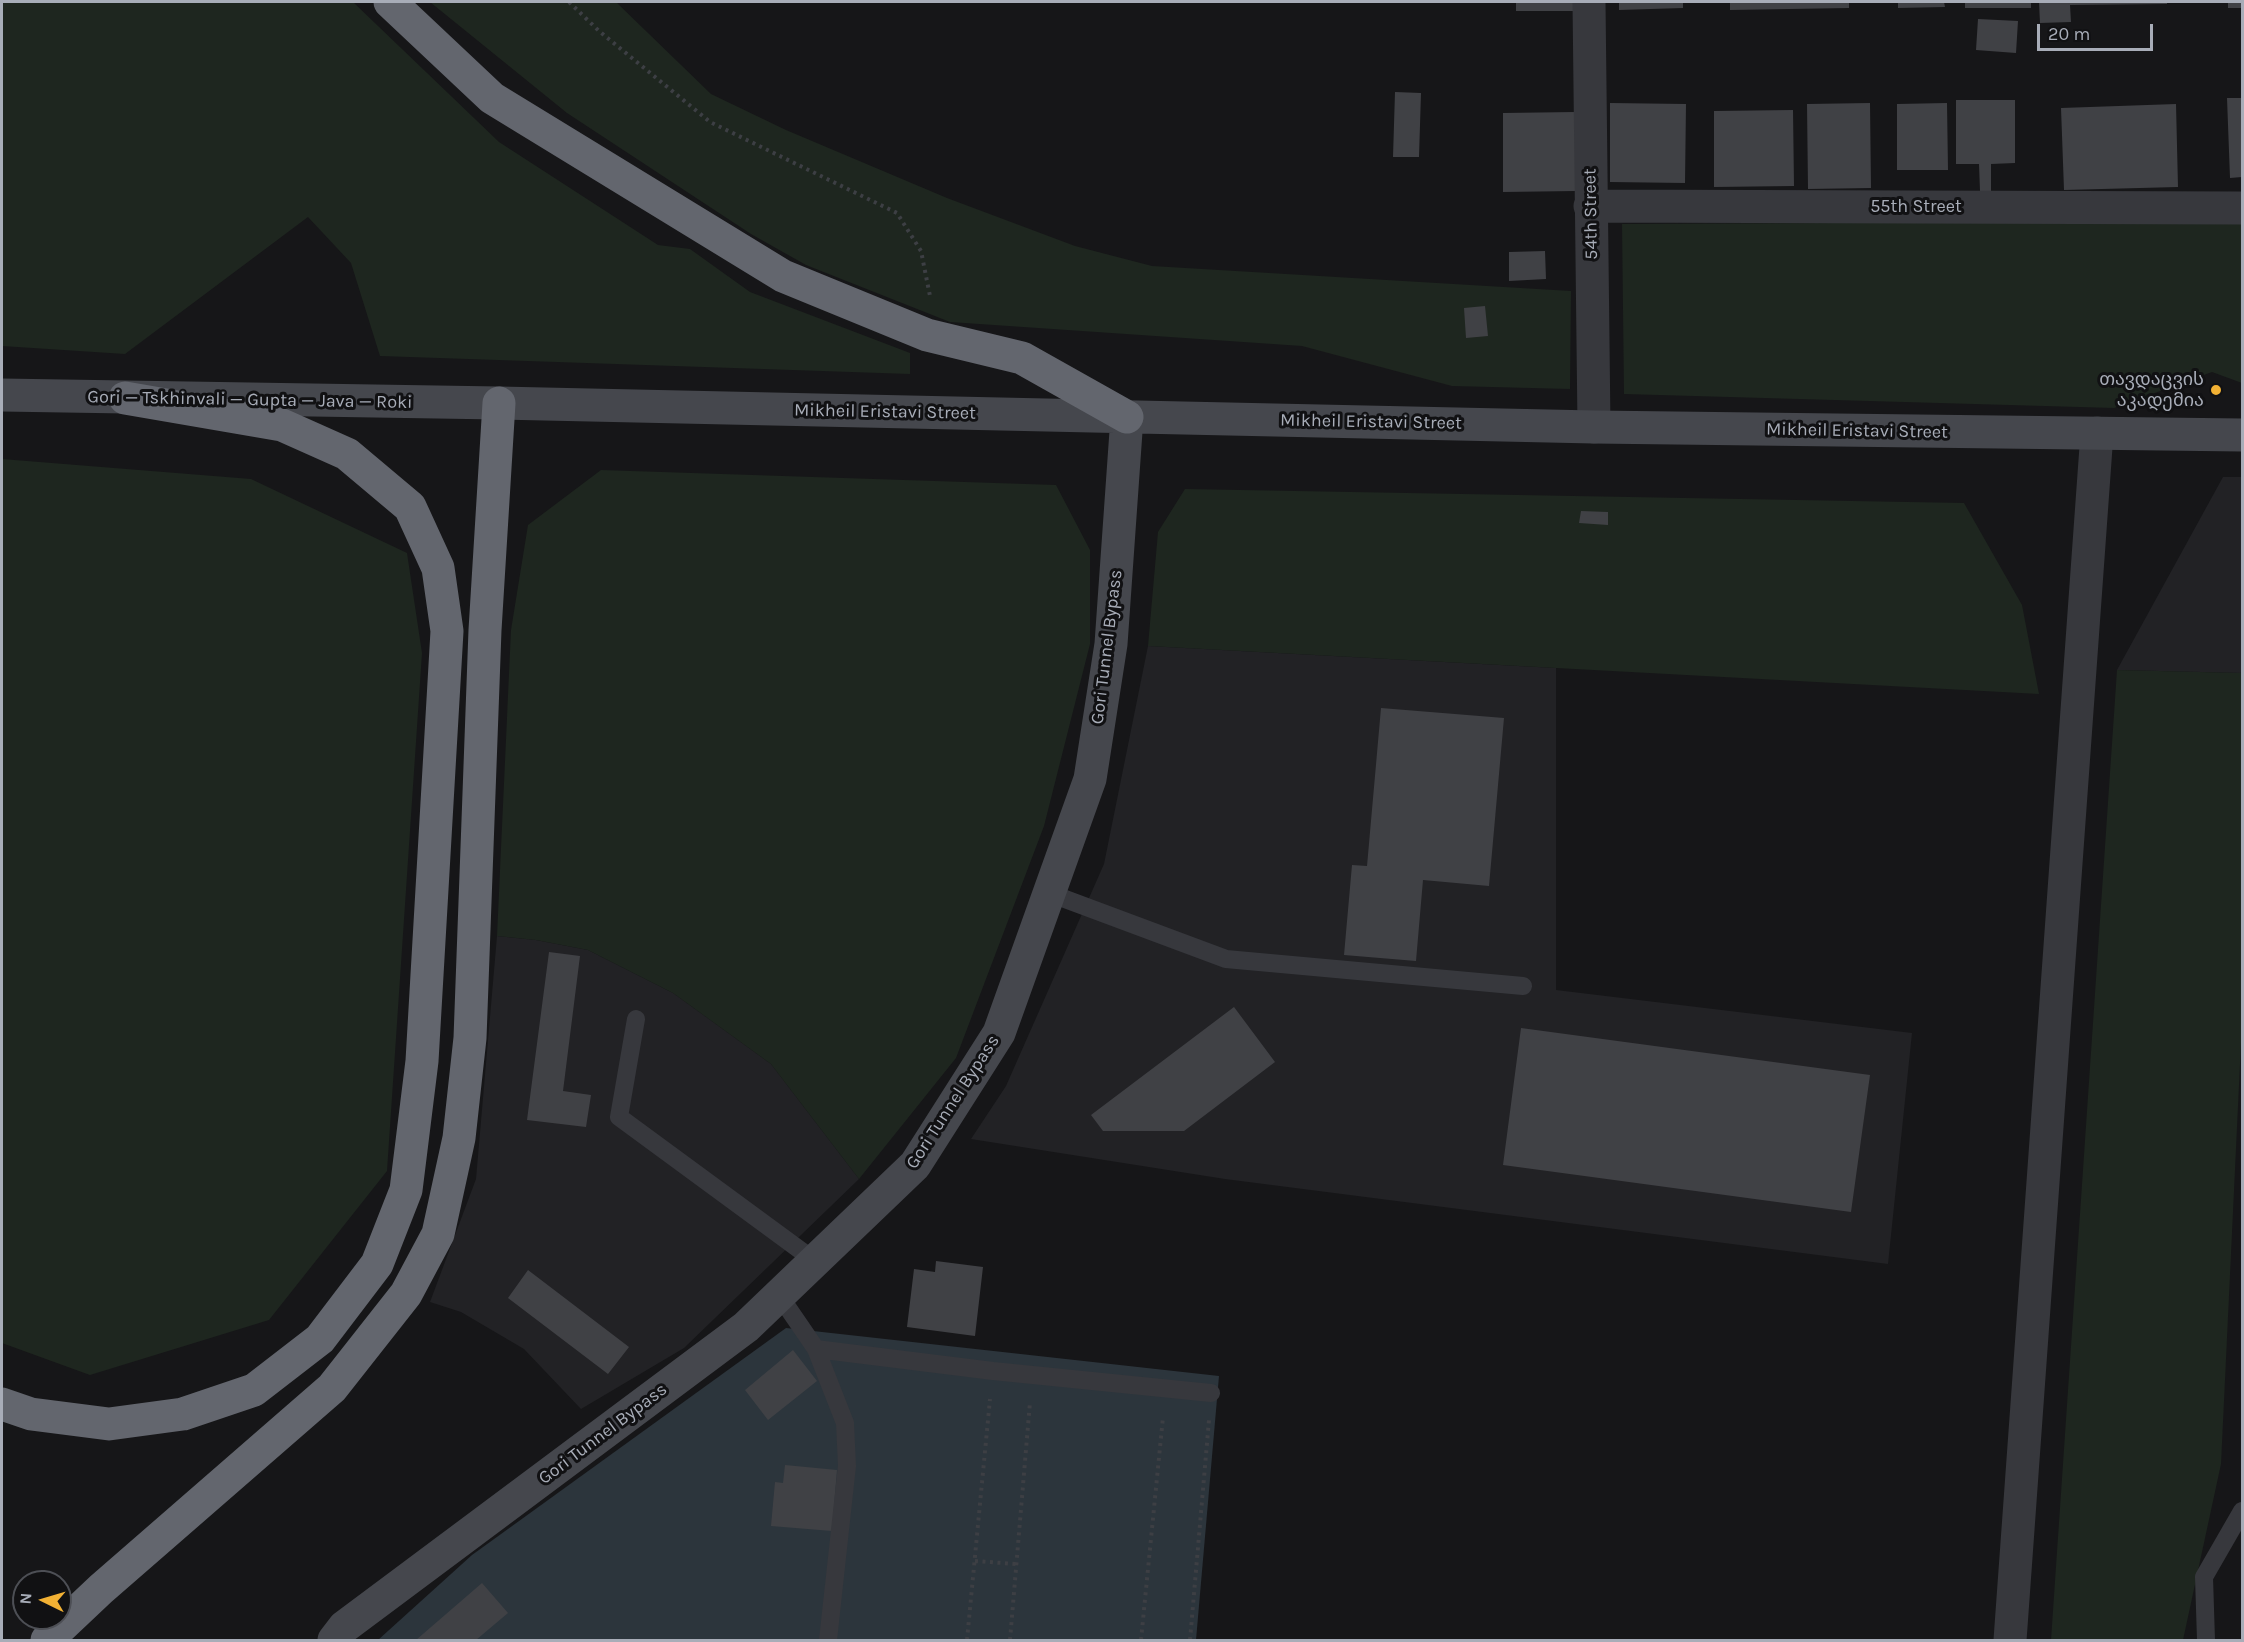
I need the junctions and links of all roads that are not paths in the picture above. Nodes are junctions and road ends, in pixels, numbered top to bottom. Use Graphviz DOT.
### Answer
graph roads {
  1 [pos="390,2"];
  2 [pos="1588,2"];
  3 [pos="1590,206"];
  4 [pos="2242,208"];
  5 [pos="2,395"];
  6 [pos="125,398"];
  7 [pos="499,403"];
  8 [pos="1127,417"];
  9 [pos="1594,427"];
  10 [pos="2097,433"];
  11 [pos="2242,435"];
  12 [pos="1049,893"];
  13 [pos="1523,986"];
  14 [pos="636,1020"];
  15 [pos="815,1261"];
  16 [pos="779,1295"];
  17 [pos="816,1349"];
  18 [pos="1211,1393"];
  19 [pos="2,1404"];
  20 [pos="2242,1511"];
  21 [pos="47,1641"];
  22 [pos="334,1641"];
  23 [pos="828,1641"];
  24 [pos="2010,1641"];
  25 [pos="2206,1641"];
  1 -- 8 [label="highway"];
  2 -- 3 [label="street, 54th Street"];
  3 -- 4 [label="street, 55th Street"];
  3 -- 9 [label="street, 54th Street"];
  5 -- 6 [label="main road, Gori — Tskhinvali — Gupta — Java — Roki"];
  6 -- 7 [label="main road, Gori — Tskhinvali — Gupta — Java — Roki"];
  6 -- 19 [label="highway"];
  7 -- 8 [label="main road, Mikheil Eristavi Street"];
  7 -- 21 [label="highway"];
  8 -- 9 [label="main road, Mikheil Eristavi Street"];
  8 -- 12 [label="main road, Gori Tunnel Bypass"];
  9 -- 10 [label="main road, Mikheil Eristavi Street"];
  10 -- 11 [label="main road, Mikheil Eristavi Street"];
  10 -- 24 [label="street"];
  12 -- 13 [label="lane"];
  12 -- 15 [label="main road, Gori Tunnel Bypass"];
  14 -- 15 [label="lane"];
  15 -- 16 [label="main road, Gori Tunnel Bypass"];
  16 -- 17 [label="lane"];
  16 -- 22 [label="main road, Gori Tunnel Bypass"];
  17 -- 18 [label="lane"];
  17 -- 23 [label="lane"];
  20 -- 25 [label="lane"];
}
